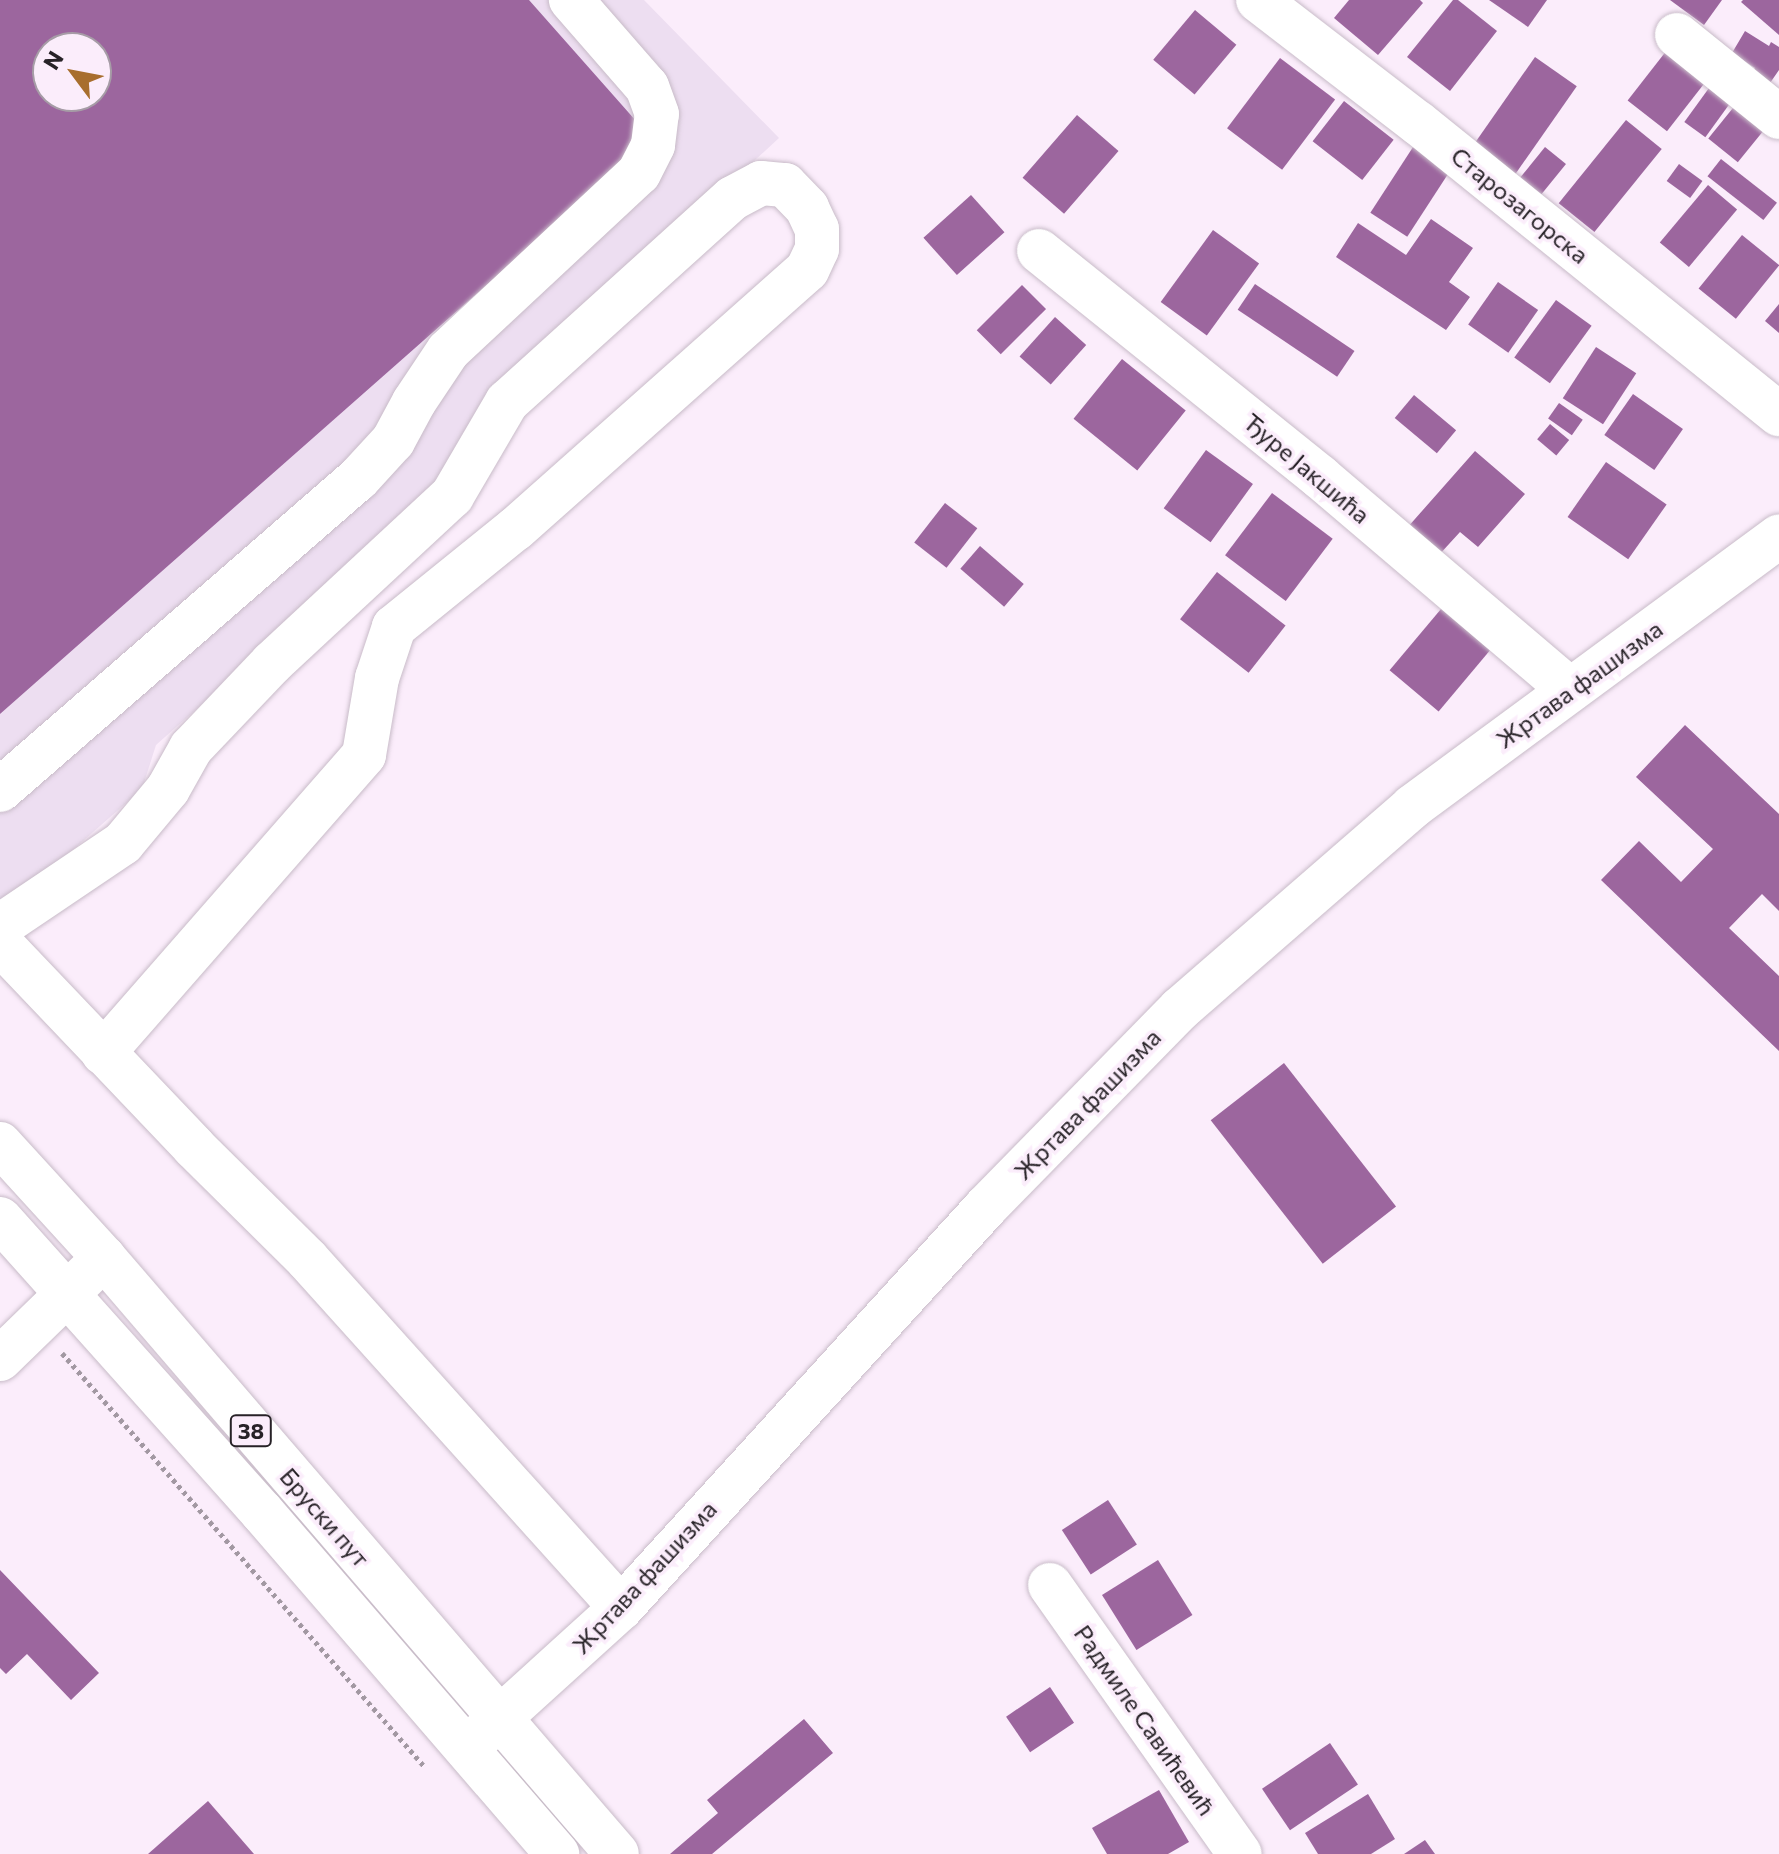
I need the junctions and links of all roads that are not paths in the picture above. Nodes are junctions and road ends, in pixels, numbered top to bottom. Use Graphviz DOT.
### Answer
graph roads {
  1 [pos="571,0"];
  2 [pos="1258,0"];
  3 [pos="1677,35"];
  4 [pos="1779,117"];
  5 [pos="1039,251"];
  6 [pos="1779,414"];
  7 [pos="1779,536"];
  8 [pos="1570,690"];
  9 [pos="0,790"];
  10 [pos="0,926"];
  11 [pos="0,943"];
  12 [pos="103,1053"];
  13 [pos="0,1144"];
  14 [pos="0,1219"];
  15 [pos="104,1258"];
  16 [pos="51,1309"];
  17 [pos="0,1359"];
  18 [pos="1050,1585"];
  19 [pos="621,1608"];
  20 [pos="499,1720"];
  21 [pos="466,1749"];
  22 [pos="557,1854"];
  23 [pos="617,1854"];
  24 [pos="1240,1854"];
  1 -- 9 [label="street"];
  2 -- 6 [label="street, Старозагорска"];
  3 -- 4 [label="street"];
  5 -- 8 [label="street, Ђуре Јакшића"];
  7 -- 8 [label="street, Жртава фашизма"];
  8 -- 19 [label="street, Жртава фашизма"];
  10 -- 12 [label="street"];
  11 -- 12 [label="street"];
  12 -- 19 [label="street"];
  13 -- 15 [label="street, Бруски пут / 38"];
  14 -- 16 [label="street, Бруски пут / 38"];
  15 -- 16 [label="street"];
  15 -- 20 [label="street, Бруски пут / 38"];
  16 -- 17 [label="street"];
  16 -- 21 [label="street, Бруски пут / 38"];
  18 -- 24 [label="street, Радмиле Савићевић"];
  19 -- 20 [label="street, Жртава фашизма"];
  20 -- 21 [label="street, Жртава фашизма"];
  20 -- 23 [label="street, Бруски пут / 38"];
  21 -- 22 [label="street, Бруски пут / 38"];
}
